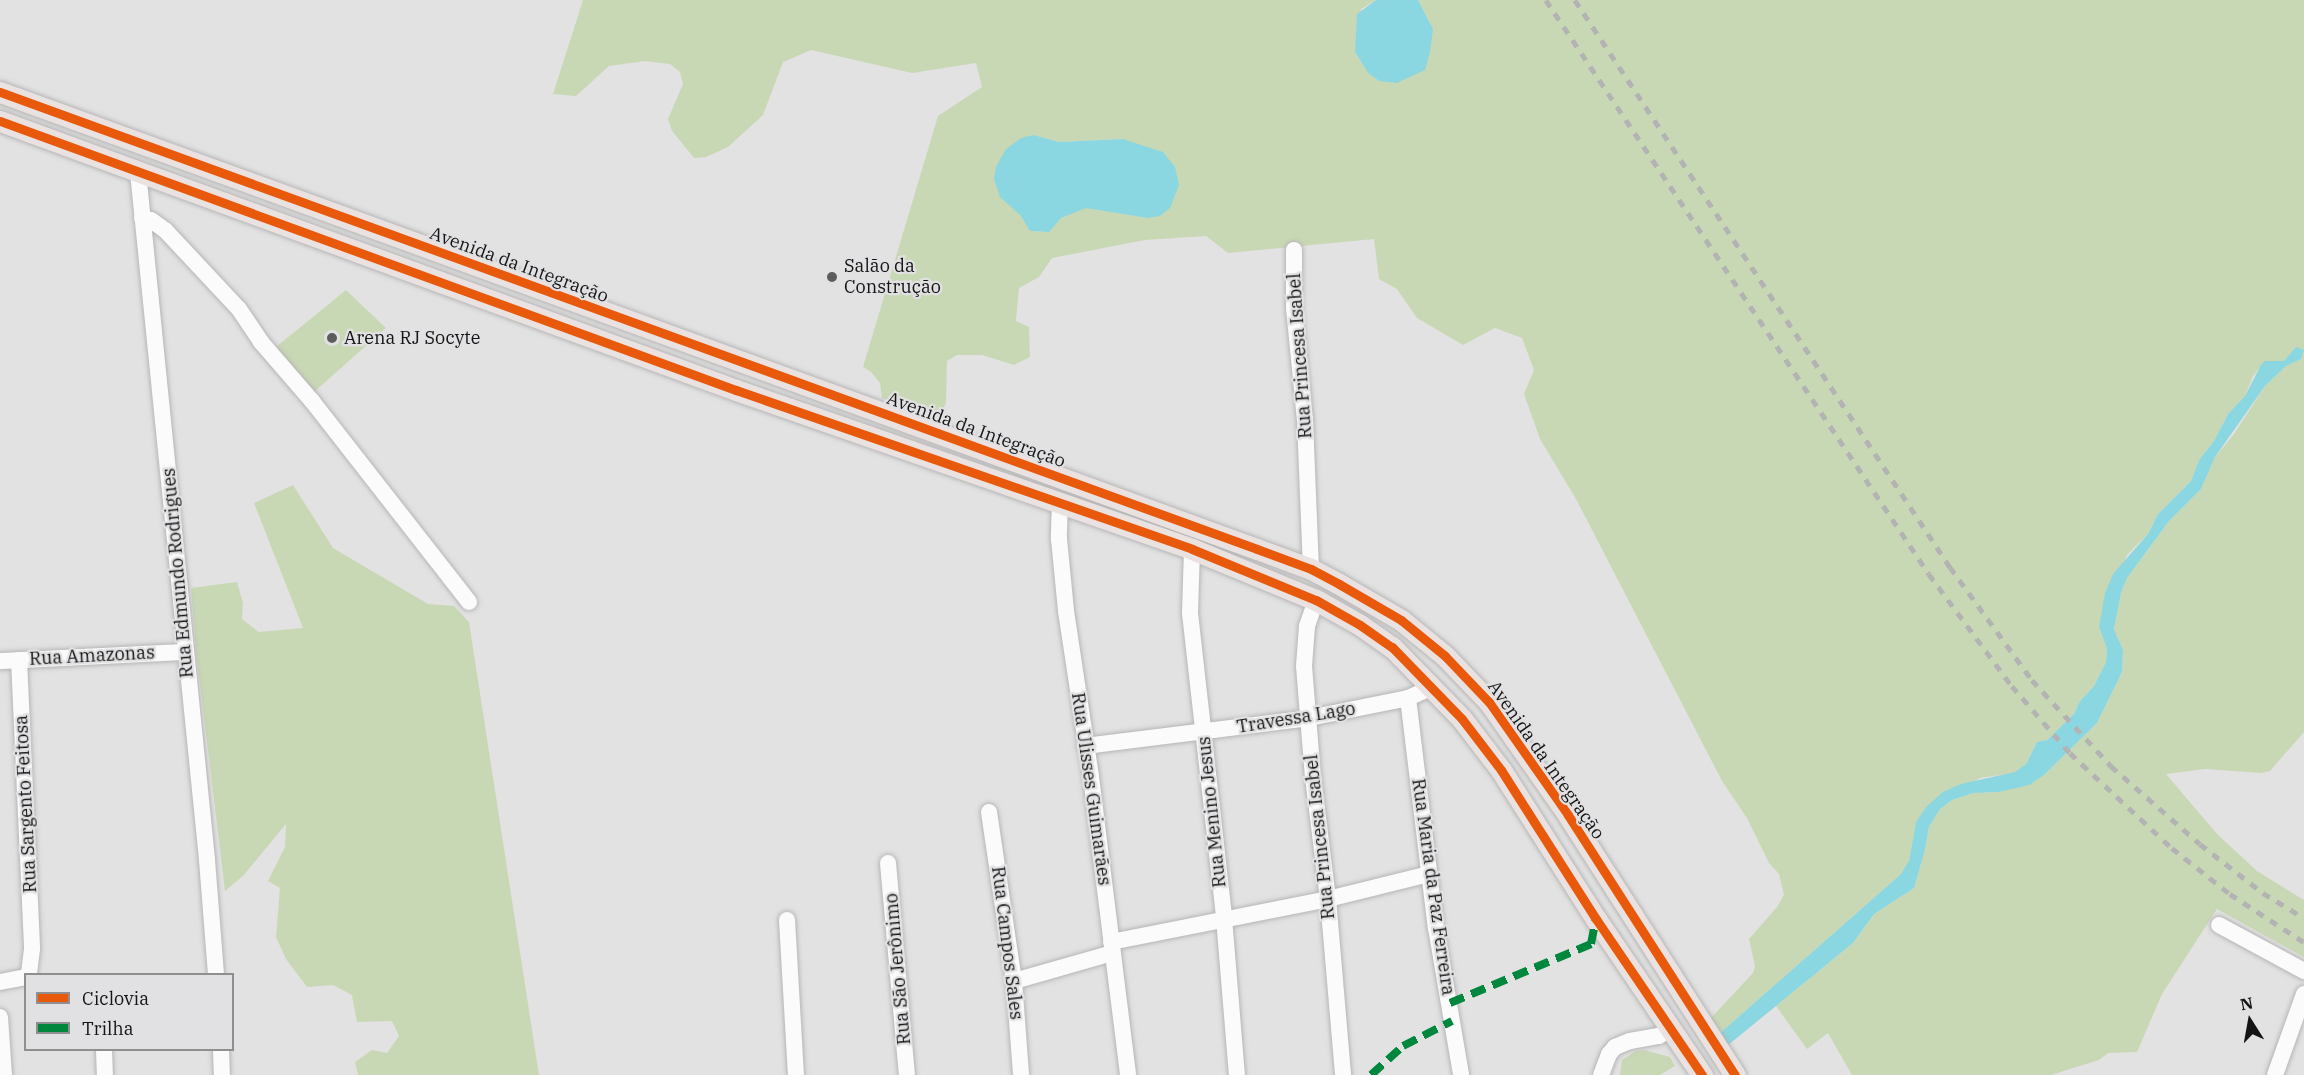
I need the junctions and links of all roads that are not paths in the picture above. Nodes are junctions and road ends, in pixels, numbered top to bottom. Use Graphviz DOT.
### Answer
graph roads {
  1 [pos="0,92"];
  2 [pos="0,121"];
  3 [pos="95,128"];
  4 [pos="88,154"];
  5 [pos="138,172"];
  6 [pos="142,218"];
  7 [pos="1294,250"];
  8 [pos="905,421"];
  9 [pos="942,436"];
  10 [pos="896,446"];
  11 [pos="933,460"];
  12 [pos="1060,502"];
  13 [pos="1192,549"];
  14 [pos="1311,569"];
  15 [pos="1316,600"];
  16 [pos="469,602"];
  17 [pos="185,652"];
  18 [pos="19,660"];
  19 [pos="0,661"];
  20 [pos="1433,687"];
  21 [pos="1408,698"];
  22 [pos="1309,718"];
  23 [pos="1202,732"];
  24 [pos="1085,746"];
  25 [pos="989,812"];
  26 [pos="888,863"];
  27 [pos="1429,874"];
  28 [pos="1328,899"];
  29 [pos="1224,918"];
  30 [pos="787,920"];
  31 [pos="2218,925"];
  32 [pos="1112,948"];
  33 [pos="2304,971"];
  34 [pos="28,973"];
  35 [pos="216,973"];
  36 [pos="24,977"];
  37 [pos="1014,981"];
  38 [pos="0,982"];
  39 [pos="2304,994"];
  40 [pos="0,1017"];
  41 [pos="1672,1028"];
  42 [pos="104,1051"];
  43 [pos="221,1051"];
  44 [pos="4,1075"];
  45 [pos="105,1075"];
  46 [pos="222,1075"];
  47 [pos="796,1075"];
  48 [pos="907,1075"];
  49 [pos="1021,1075"];
  50 [pos="1128,1075"];
  51 [pos="1237,1075"];
  52 [pos="1343,1075"];
  53 [pos="1461,1075"];
  54 [pos="1601,1075"];
  55 [pos="1702,1075"];
  56 [pos="1735,1075"];
  57 [pos="2275,1075"];
  1 -- 3 [label="main road, Avenida da Integração"];
  2 -- 4 [label="main road"];
  3 -- 4 [label="main road"];
  3 -- 8 [label="main road, Avenida da Integração"];
  4 -- 5 [label="main road"];
  5 -- 6 [label="street, Rua Edmundo Rodrigues"];
  5 -- 10 [label="main road"];
  6 -- 16 [label="street"];
  6 -- 17 [label="street, Rua Edmundo Rodrigues"];
  7 -- 14 [label="street, Rua Princesa Isabel"];
  8 -- 9 [label="main road, Avenida da Integração"];
  8 -- 10 [label="main road"];
  9 -- 11 [label="main road"];
  9 -- 14 [label="main road, Avenida da Integração"];
  10 -- 11 [label="main road"];
  11 -- 12 [label="main road"];
  12 -- 13 [label="main road"];
  12 -- 24 [label="street, Rua Ulisses Guimarães"];
  13 -- 15 [label="main road"];
  13 -- 23 [label="street, Rua Menino Jesus"];
  14 -- 56 [label="main road, Avenida da Integração"];
  15 -- 20 [label="main road"];
  15 -- 22 [label="street, Rua Princesa Isabel"];
  17 -- 18 [label="street, Rua Amazonas"];
  17 -- 35 [label="street, Rua Edmundo Rodrigues"];
  18 -- 19 [label="street, Rua Amazonas"];
  18 -- 34 [label="street, Rua Sargento Feitosa"];
  20 -- 21 [label="street, Travessa Lago"];
  20 -- 41 [label="main road"];
  21 -- 22 [label="street, Travessa Lago"];
  21 -- 27 [label="street, Rua Maria da Paz Ferreira"];
  22 -- 23 [label="street, Travessa Lago"];
  22 -- 28 [label="street, Rua Princesa Isabel"];
  23 -- 24 [label="street, Travessa Lago"];
  23 -- 29 [label="street, Rua Menino Jesus"];
  24 -- 32 [label="street, Rua Ulisses Guimarães"];
  25 -- 37 [label="street, Rua Campos Sales"];
  26 -- 48 [label="street, Rua São Jerônimo"];
  27 -- 28 [label="street"];
  27 -- 53 [label="street, Rua Maria da Paz Ferreira"];
  28 -- 29 [label="street"];
  28 -- 52 [label="street, Rua Princesa Isabel"];
  29 -- 32 [label="street"];
  29 -- 51 [label="street, Rua Menino Jesus"];
  30 -- 47 [label="street"];
  31 -- 33 [label="street"];
  32 -- 37 [label="street"];
  32 -- 50 [label="street, Rua Ulisses Guimarães"];
  36 -- 38 [label="street"];
  37 -- 49 [label="street, Rua Campos Sales"];
  39 -- 57 [label="street"];
  40 -- 44 [label="street"];
  41 -- 54 [label="street"];
  41 -- 55 [label="main road"];
  42 -- 45 [label="street"];
  43 -- 46 [label="street"];
}
